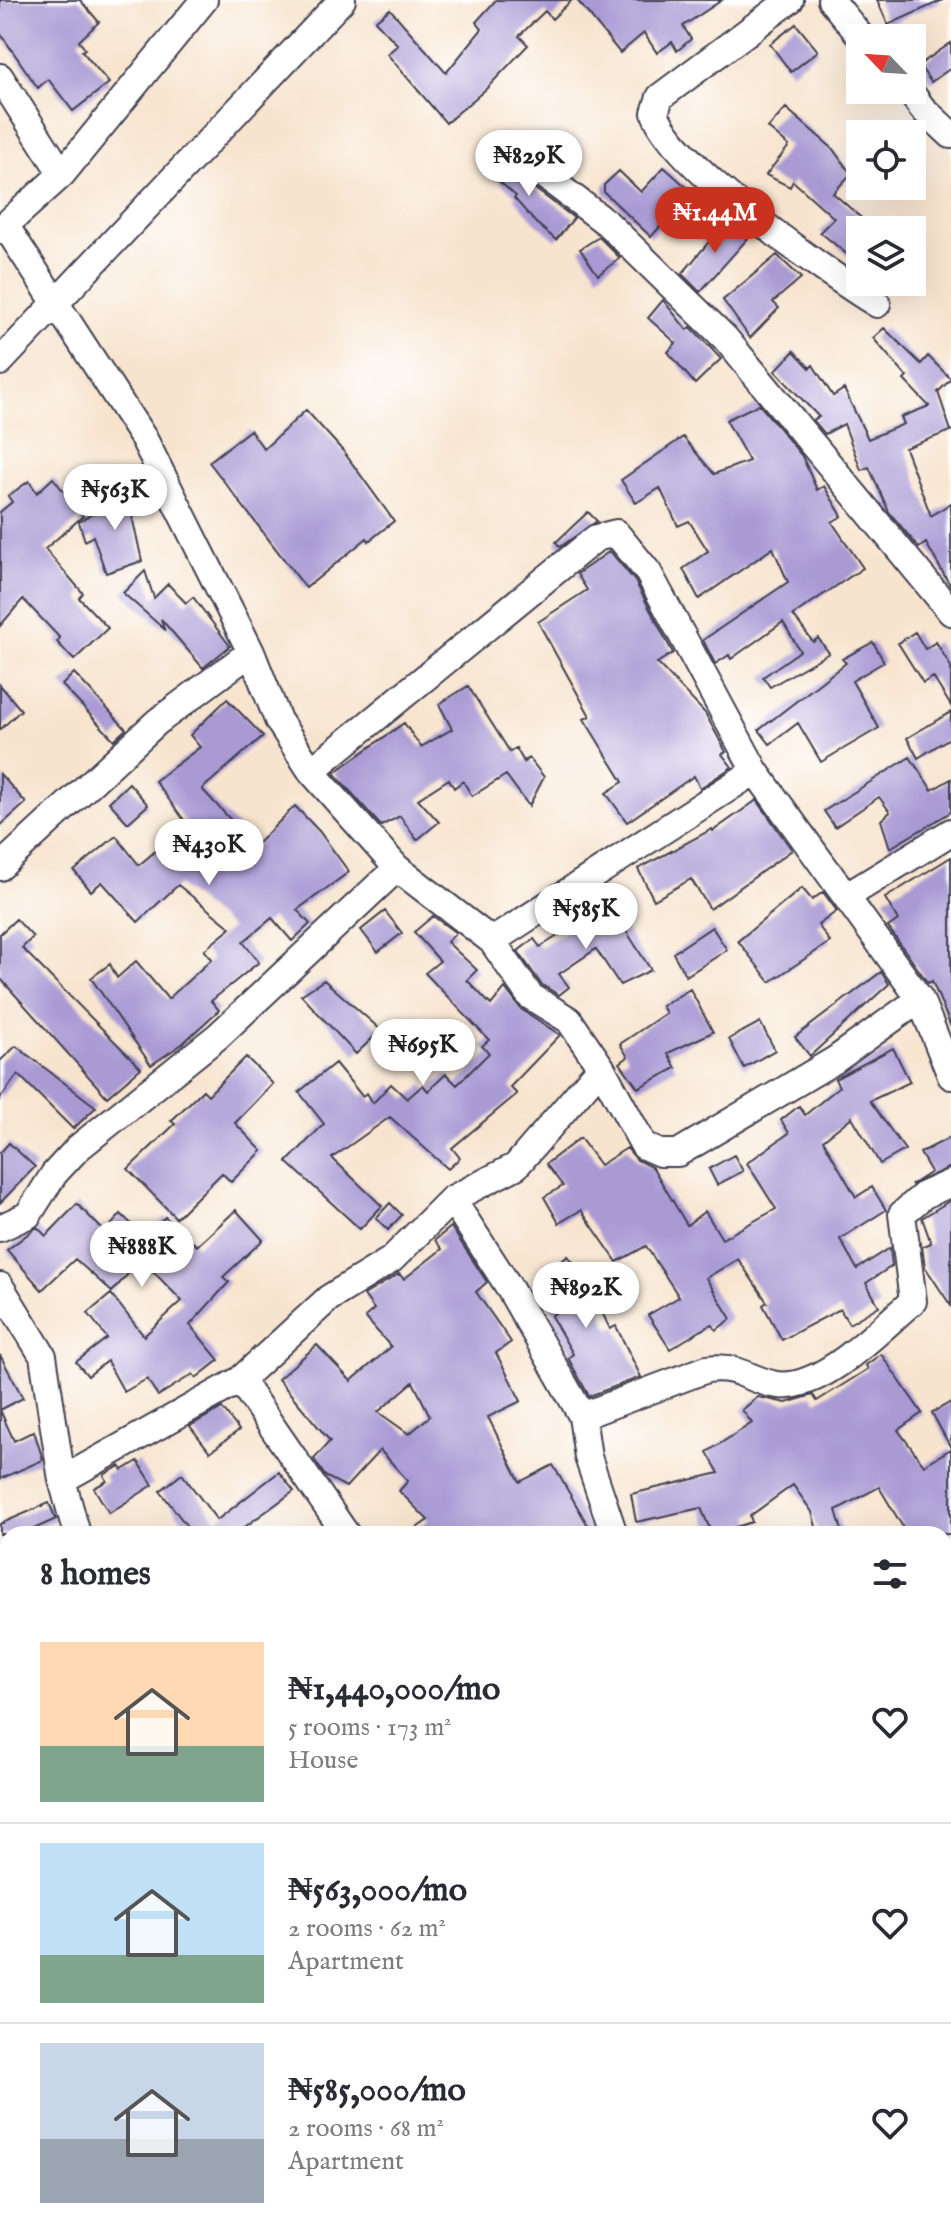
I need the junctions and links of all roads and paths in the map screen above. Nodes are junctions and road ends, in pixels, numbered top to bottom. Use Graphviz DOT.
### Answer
graph roads {
  1 [pos="204,0"];
  2 [pos="790,0"];
  3 [pos="831,0"];
  4 [pos="331,4"];
  5 [pos="851,24"];
  6 [pos="0,77"];
  7 [pos="922,104"];
  8 [pos="951,135"];
  9 [pos="512,151"];
  10 [pos="62,174"];
  11 [pos="3,227"];
  12 [pos="56,303"];
  13 [pos="877,304"];
  14 [pos="0,362"];
  15 [pos="951,612"];
  16 [pos="251,652"];
  17 [pos="311,771"];
  18 [pos="755,771"];
  19 [pos="951,832"];
  20 [pos="0,867"];
  21 [pos="397,868"];
  22 [pos="847,896"];
  23 [pos="492,941"];
  24 [pos="920,999"];
  25 [pos="601,1067"];
  26 [pos="951,1076"];
  27 [pos="951,1183"];
  28 [pos="452,1199"];
  29 [pos="0,1228"];
  30 [pos="0,1286"];
  31 [pos="240,1380"];
  32 [pos="582,1416"];
  33 [pos="62,1480"];
  34 [pos="75,1526"];
  35 [pos="340,1526"];
  36 [pos="611,1526"];
  1 -- 10 [label="street"];
  2 -- 13 [label="street"];
  3 -- 5 [label="street"];
  4 -- 12 [label="street"];
  6 -- 10 [label="street"];
  7 -- 8 [label="street"];
  9 -- 15 [label="street"];
  10 -- 11 [label="street"];
  11 -- 12 [label="street"];
  12 -- 14 [label="street"];
  12 -- 16 [label="street"];
  16 -- 17 [label="street"];
  16 -- 20 [label="street"];
  17 -- 18 [label="street"];
  17 -- 21 [label="street"];
  18 -- 22 [label="street"];
  18 -- 23 [label="street"];
  19 -- 22 [label="street"];
  21 -- 23 [label="street"];
  21 -- 29 [label="street"];
  22 -- 24 [label="street"];
  23 -- 25 [label="street"];
  24 -- 25 [label="street"];
  24 -- 26 [label="street"];
  25 -- 28 [label="street"];
  27 -- 32 [label="street"];
  28 -- 31 [label="street"];
  28 -- 32 [label="street"];
  30 -- 33 [label="street"];
  31 -- 33 [label="street"];
  31 -- 35 [label="street"];
  32 -- 36 [label="street"];
  33 -- 34 [label="street"];
}
